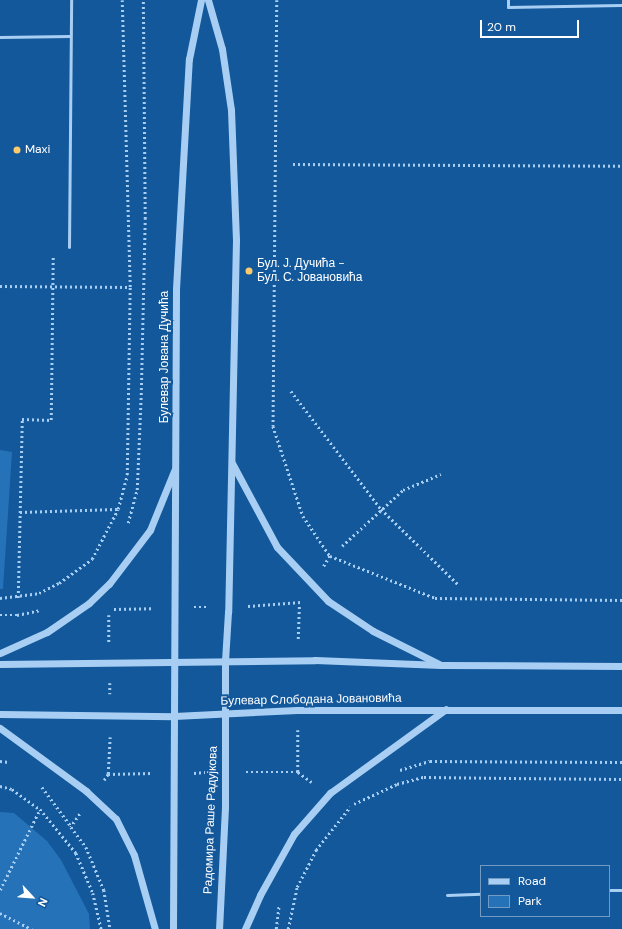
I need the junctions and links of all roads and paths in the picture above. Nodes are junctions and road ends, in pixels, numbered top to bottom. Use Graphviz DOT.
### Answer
graph roads {
  1 [pos="70,0"];
  2 [pos="122,0"];
  3 [pos="143,0"];
  4 [pos="201,0"];
  5 [pos="208,0"];
  6 [pos="277,0"];
  7 [pos="508,0"];
  8 [pos="622,5"];
  9 [pos="70,36"];
  10 [pos="0,37"];
  11 [pos="293,164"];
  12 [pos="622,166"];
  13 [pos="70,247"];
  14 [pos="0,286"];
  15 [pos="53,286"];
  16 [pos="130,287"];
  17 [pos="291,391"];
  18 [pos="232,462"];
  19 [pos="175,467"];
  20 [pos="441,474"];
  21 [pos="118,509"];
  22 [pos="381,509"];
  23 [pos="20,512"];
  24 [pos="126,527"];
  25 [pos="342,546"];
  26 [pos="330,556"];
  27 [pos="312,584"];
  28 [pos="460,585"];
  29 [pos="96,597"];
  30 [pos="0,598"];
  31 [pos="18,598"];
  32 [pos="622,600"];
  33 [pos="228,606"];
  34 [pos="175,607"];
  35 [pos="104,609"];
  36 [pos="0,615"];
  37 [pos="17,615"];
  38 [pos="0,653"];
  39 [pos="225,661"];
  40 [pos="110,662"];
  41 [pos="172,662"];
  42 [pos="0,664"];
  43 [pos="441,665"];
  44 [pos="622,666"];
  45 [pos="446,709"];
  46 [pos="622,710"];
  47 [pos="225,712"];
  48 [pos="0,714"];
  49 [pos="111,715"];
  50 [pos="174,716"];
  51 [pos="0,728"];
  52 [pos="0,761"];
  53 [pos="430,761"];
  54 [pos="10,762"];
  55 [pos="622,762"];
  56 [pos="622,779"];
  57 [pos="35,782"];
  58 [pos="0,786"];
  59 [pos="92,796"];
  60 [pos="40,809"];
  61 [pos="71,827"];
  62 [pos="0,890"];
  63 [pos="610,890"];
  64 [pos="622,890"];
  65 [pos="480,894"];
  66 [pos="447,895"];
  67 [pos="0,913"];
  68 [pos="32,929"];
  69 [pos="101,929"];
  70 [pos="110,929"];
  71 [pos="155,929"];
  72 [pos="173,929"];
  73 [pos="218,929"];
  74 [pos="246,929"];
  75 [pos="288,929"];
  1 -- 9 [label="lane"];
  2 -- 16 [label="path"];
  3 -- 24 [label="path"];
  4 -- 19 [label="street, Булевар Јована Дучића"];
  5 -- 18 [label="street"];
  6 -- 26 [label="path"];
  7 -- 8 [label="lane"];
  9 -- 10 [label="lane"];
  9 -- 13 [label="lane"];
  11 -- 12 [label="path"];
  14 -- 15 [label="path"];
  15 -- 16 [label="path"];
  15 -- 23 [label="path"];
  16 -- 21 [label="path"];
  17 -- 22 [label="path"];
  18 -- 27 [label="street"];
  18 -- 33 [label="street"];
  19 -- 29 [label="street"];
  19 -- 34 [label="street, Булевар Јована Дучића"];
  20 -- 22 [label="path"];
  21 -- 23 [label="path"];
  21 -- 31 [label="path"];
  22 -- 25 [label="path"];
  22 -- 28 [label="path"];
  23 -- 31 [label="path"];
  26 -- 27 [label="path"];
  26 -- 32 [label="path"];
  27 -- 33 [label="path"];
  27 -- 43 [label="street"];
  29 -- 35 [label="path"];
  29 -- 38 [label="street"];
  30 -- 31 [label="path"];
  33 -- 34 [label="path"];
  33 -- 39 [label="street"];
  34 -- 35 [label="path"];
  34 -- 41 [label="street, Булевар Јована Дучића"];
  35 -- 40 [label="path"];
  36 -- 37 [label="path"];
  39 -- 41 [label="street"];
  39 -- 43 [label="street"];
  39 -- 47 [label="street"];
  40 -- 41 [label="street"];
  40 -- 42 [label="street"];
  40 -- 49 [label="path"];
  41 -- 50 [label="street, Булевар Јована Дучића"];
  43 -- 44 [label="street"];
  45 -- 46 [label="street, Булевар Слободана Јовановића"];
  45 -- 47 [label="street, Булевар Слободана Јовановића"];
  45 -- 74 [label="street"];
  47 -- 50 [label="street, Булевар Слободана Јовановића"];
  47 -- 73 [label="street, Радомира Раше Радујкова"];
  48 -- 49 [label="street, Булевар Слободана Јовановића"];
  49 -- 50 [label="street, Булевар Слободана Јовановића"];
  49 -- 59 [label="path"];
  50 -- 72 [label="street"];
  51 -- 59 [label="street"];
  52 -- 54 [label="path"];
  53 -- 55 [label="path"];
  56 -- 75 [label="path"];
  57 -- 61 [label="path"];
  58 -- 60 [label="path"];
  59 -- 61 [label="path"];
  59 -- 71 [label="street"];
  60 -- 62 [label="path"];
  60 -- 69 [label="path"];
  61 -- 70 [label="path"];
  63 -- 64 [label="lane"];
  65 -- 66 [label="lane"];
  67 -- 68 [label="path"];
}
